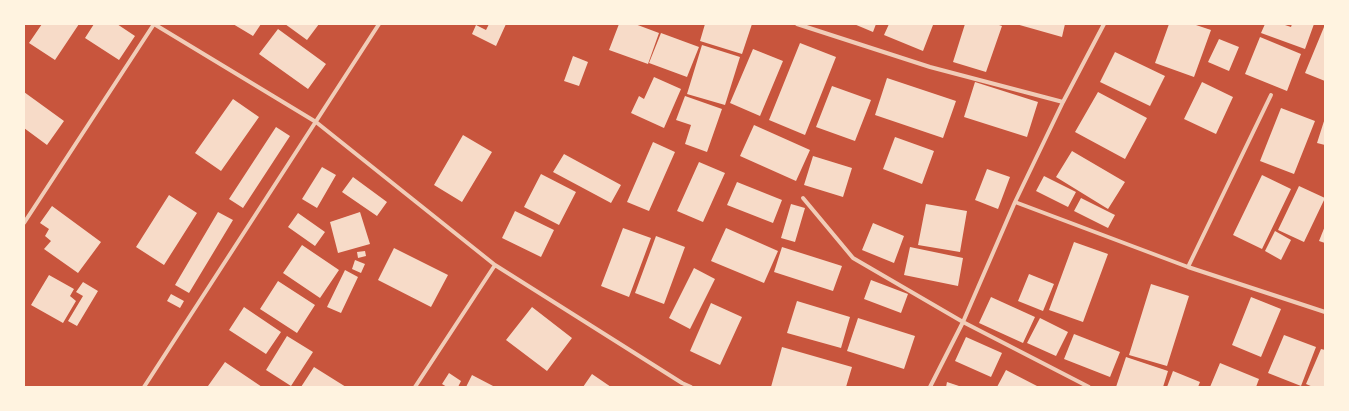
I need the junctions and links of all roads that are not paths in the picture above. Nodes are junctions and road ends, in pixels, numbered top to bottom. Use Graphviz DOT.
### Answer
graph roads {
  1 [pos="379,24"];
  2 [pos="797,24"];
  3 [pos="1104,24"];
  4 [pos="1271,95"];
  5 [pos="1063,102"];
  6 [pos="316,122"];
  7 [pos="803,198"];
  8 [pos="1015,202"];
  9 [pos="24,223"];
  10 [pos="495,265"];
  11 [pos="1188,267"];
  12 [pos="1325,312"];
  13 [pos="963,322"];
  14 [pos="681,385"];
  15 [pos="144,387"];
  16 [pos="415,387"];
  17 [pos="691,387"];
  18 [pos="930,387"];
  19 [pos="1088,387"];
  1 -- 6 [label="street"];
  2 -- 5 [label="street"];
  3 -- 5 [label="street"];
  4 -- 11 [label="street"];
  5 -- 8 [label="street"];
  6 -- 9 [label="street"];
  6 -- 10 [label="street"];
  6 -- 15 [label="street"];
  7 -- 13 [label="street"];
  8 -- 11 [label="street"];
  8 -- 13 [label="street"];
  10 -- 14 [label="street"];
  10 -- 16 [label="street"];
  11 -- 12 [label="street"];
  13 -- 18 [label="street"];
  13 -- 19 [label="street"];
  14 -- 17 [label="street"];
}
